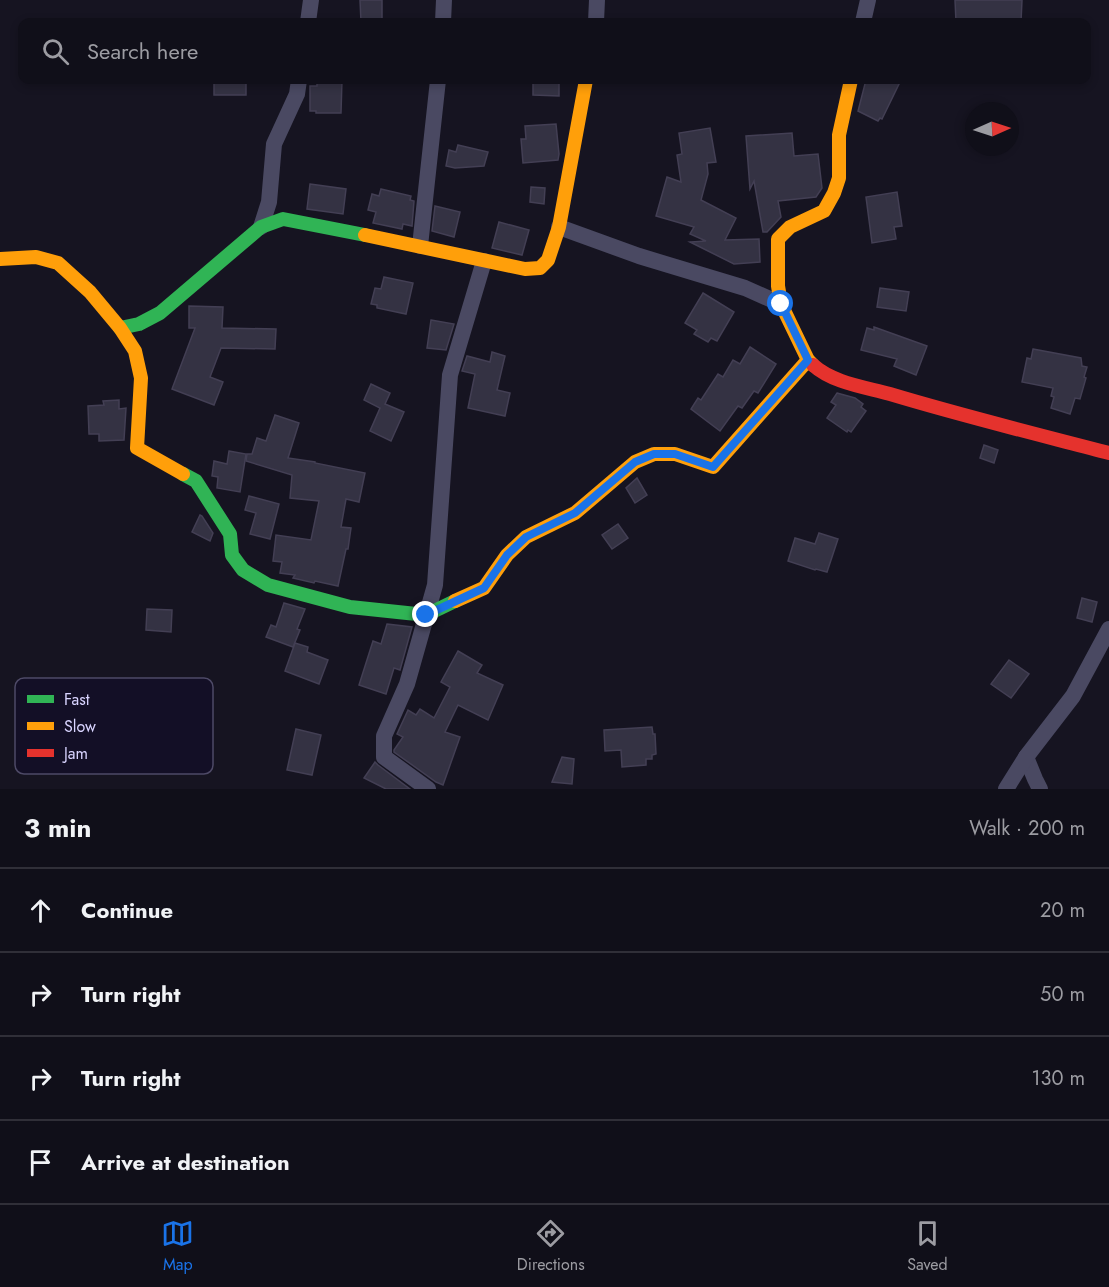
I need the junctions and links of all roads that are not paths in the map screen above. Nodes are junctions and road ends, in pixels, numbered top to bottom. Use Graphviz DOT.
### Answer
graph roads {
  1 [pos="311,0"];
  2 [pos="444,0"];
  3 [pos="597,0"];
  4 [pos="868,0"];
  5 [pos="309,18"];
  6 [pos="443,18"];
  7 [pos="596,18"];
  8 [pos="864,18"];
  9 [pos="298,84"];
  10 [pos="438,84"];
  11 [pos="585,84"];
  12 [pos="850,84"];
  13 [pos="261,227"];
  14 [pos="559,227"];
  15 [pos="420,246"];
  16 [pos="0,259"];
  17 [pos="484,261"];
  18 [pos="781,304"];
  19 [pos="120,328"];
  20 [pos="808,360"];
  21 [pos="1109,453"];
  22 [pos="426,615"];
  23 [pos="1109,629"];
  24 [pos="1105,647"];
  25 [pos="1026,757"];
  26 [pos="428,789"];
  27 [pos="1006,789"];
  28 [pos="1040,789"];
  1 -- 5 [label="street"];
  2 -- 6 [label="street"];
  3 -- 7 [label="street"];
  4 -- 8 [label="street"];
  9 -- 13 [label="street"];
  10 -- 15 [label="street"];
  11 -- 14 [label="street"];
  12 -- 18 [label="street"];
  13 -- 15 [label="street"];
  13 -- 19 [label="street"];
  14 -- 17 [label="street"];
  14 -- 18 [label="street"];
  15 -- 17 [label="street"];
  16 -- 19 [label="street"];
  17 -- 22 [label="street"];
  18 -- 20 [label="street"];
  19 -- 22 [label="street"];
  20 -- 21 [label="street"];
  20 -- 22 [label="street"];
  22 -- 26 [label="street"];
  23 -- 24 [label="street"];
  24 -- 25 [label="street"];
  25 -- 27 [label="street"];
  25 -- 28 [label="street"];
}
